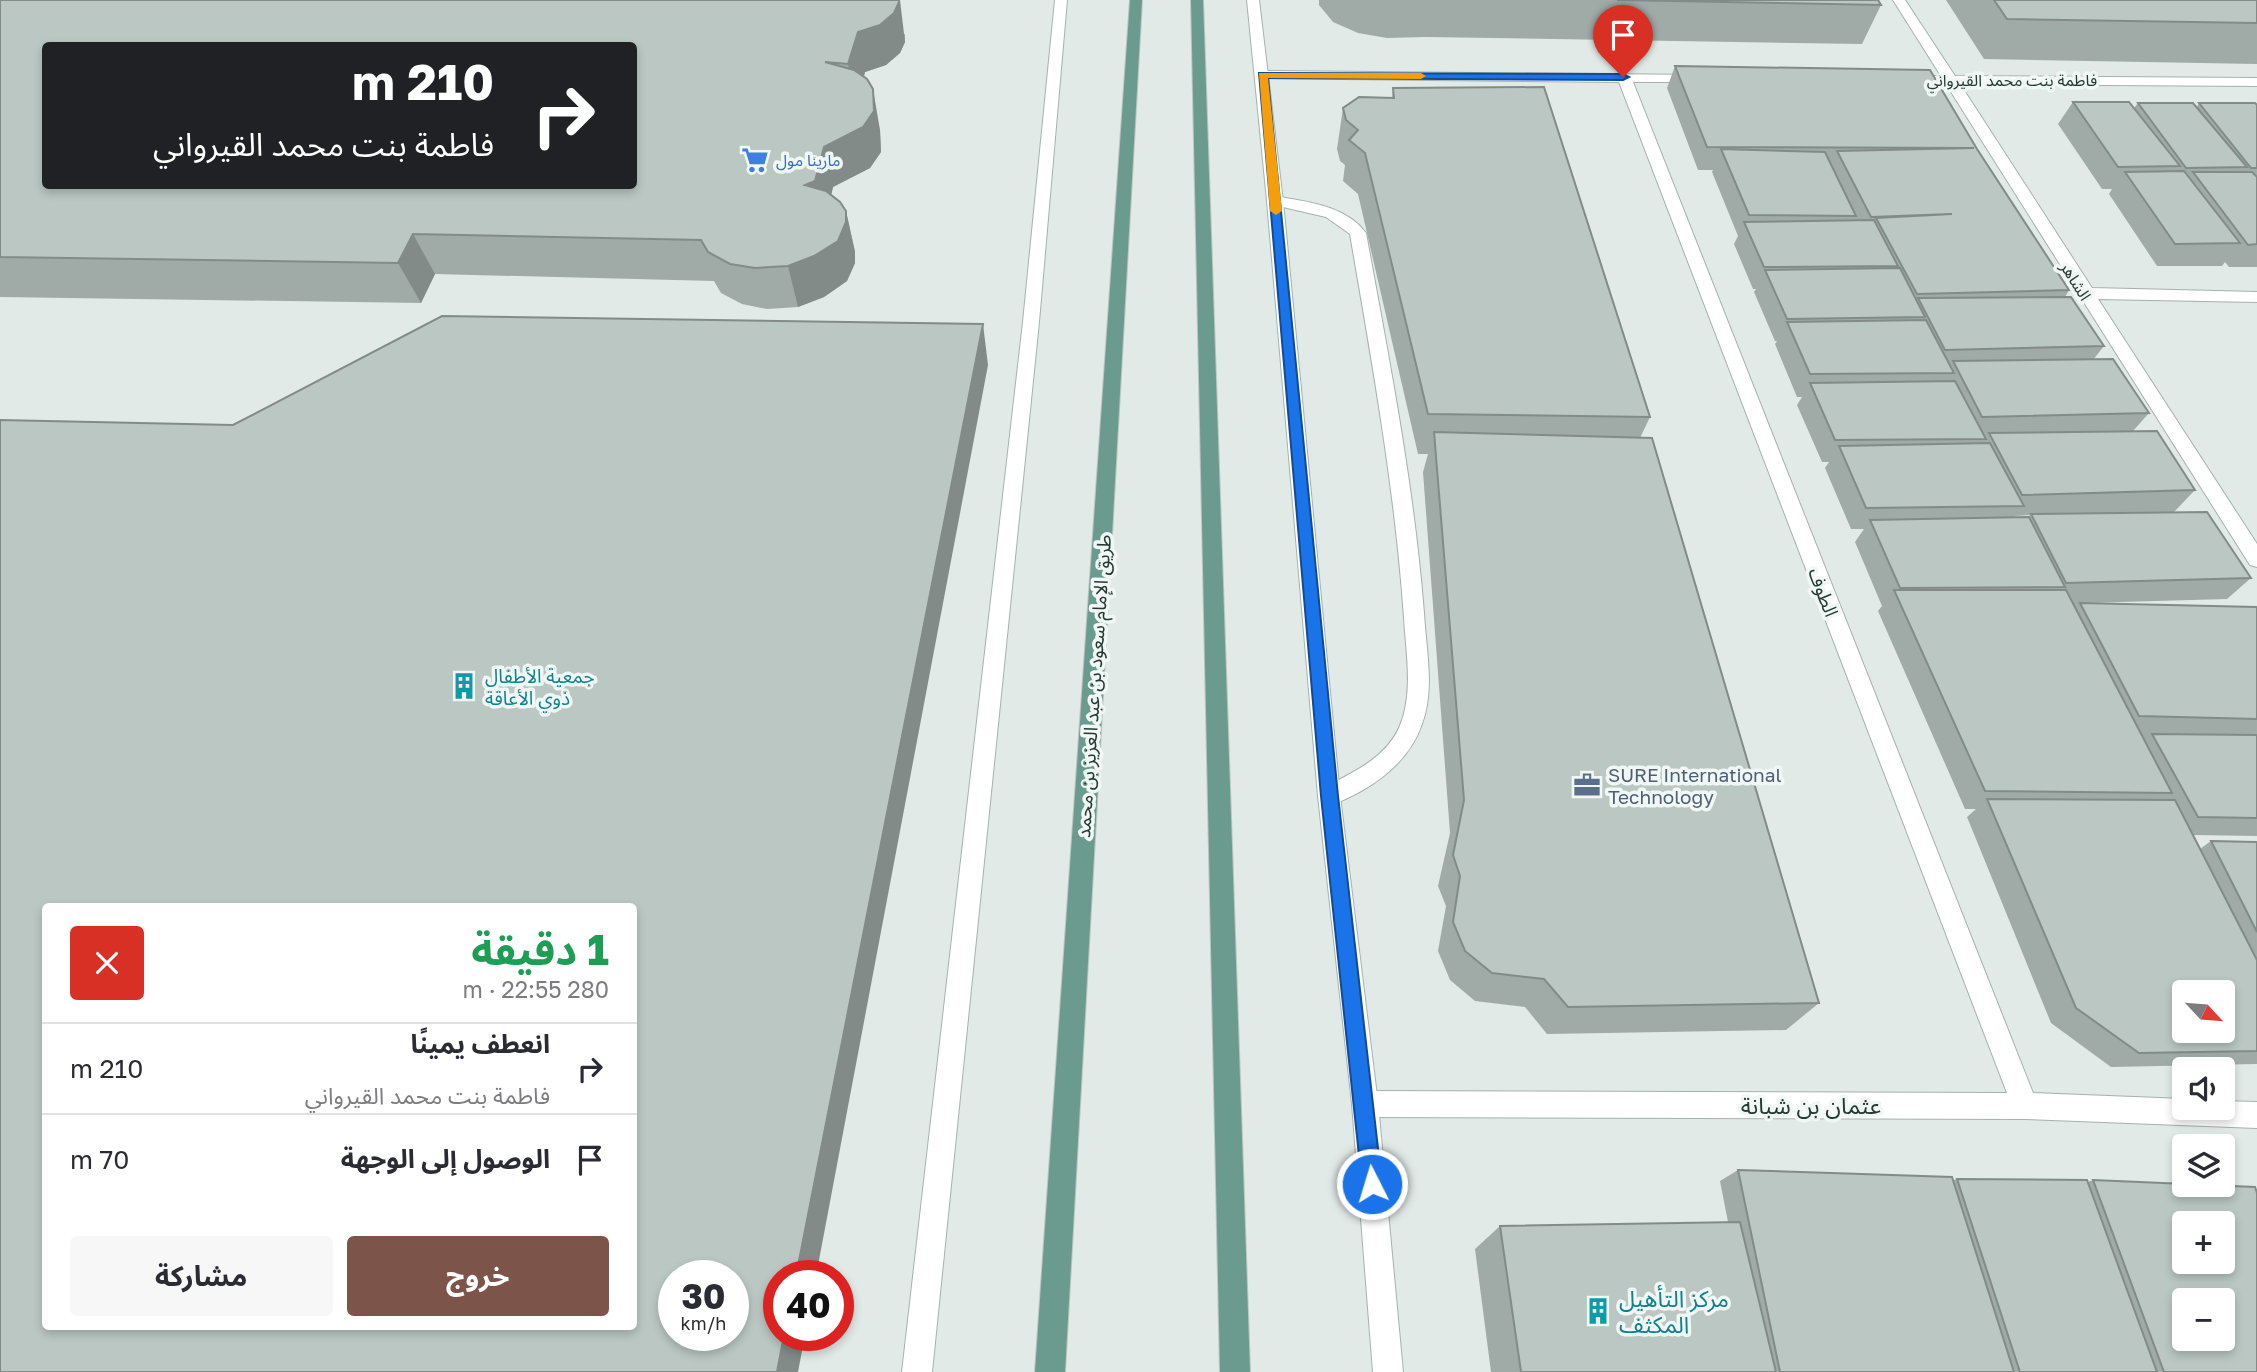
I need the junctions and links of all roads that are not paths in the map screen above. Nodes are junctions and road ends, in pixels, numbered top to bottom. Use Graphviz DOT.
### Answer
graph roads {
  1 [pos="1061,0"];
  2 [pos="1136,0"];
  3 [pos="1197,0"];
  4 [pos="1253,0"];
  5 [pos="1899,0"];
  6 [pos="1263,75"];
  7 [pos="1623,77"];
  8 [pos="1719,78"];
  9 [pos="1896,79"];
  10 [pos="1950,80"];
  11 [pos="2257,82"];
  12 [pos="1275,201"];
  13 [pos="2084,293"];
  14 [pos="2257,297"];
  15 [pos="2257,560"];
  16 [pos="1329,796"];
  17 [pos="1365,1104"];
  18 [pos="2025,1106"];
  19 [pos="2257,1115"];
  20 [pos="917,1372"];
  21 [pos="1050,1372"];
  22 [pos="1235,1372"];
  23 [pos="1388,1372"];
  1 -- 20 [label="street"];
  2 -- 21 [label="main road, طريق الإمام سعود بن عبد العزيز بن محمد"];
  3 -- 22 [label="main road"];
  4 -- 6 [label="street"];
  5 -- 10 [label="street, الشاهر"];
  6 -- 7 [label="street"];
  6 -- 12 [label="street"];
  7 -- 8 [label="street"];
  7 -- 18 [label="street, الطوف"];
  9 -- 10 [label="street, فاطمة بنت محمد القيرواني"];
  10 -- 11 [label="street, فاطمة بنت محمد القيرواني"];
  10 -- 13 [label="street, الشاهر"];
  12 -- 16 [label="street"];
  12 -- 16 [label="street"];
  13 -- 14 [label="street"];
  13 -- 15 [label="street, الشاهر"];
  16 -- 17 [label="street"];
  17 -- 18 [label="street, عثمان بن شبانة"];
  17 -- 23 [label="street"];
  18 -- 19 [label="street, عثمان بن شبانة"];
}
